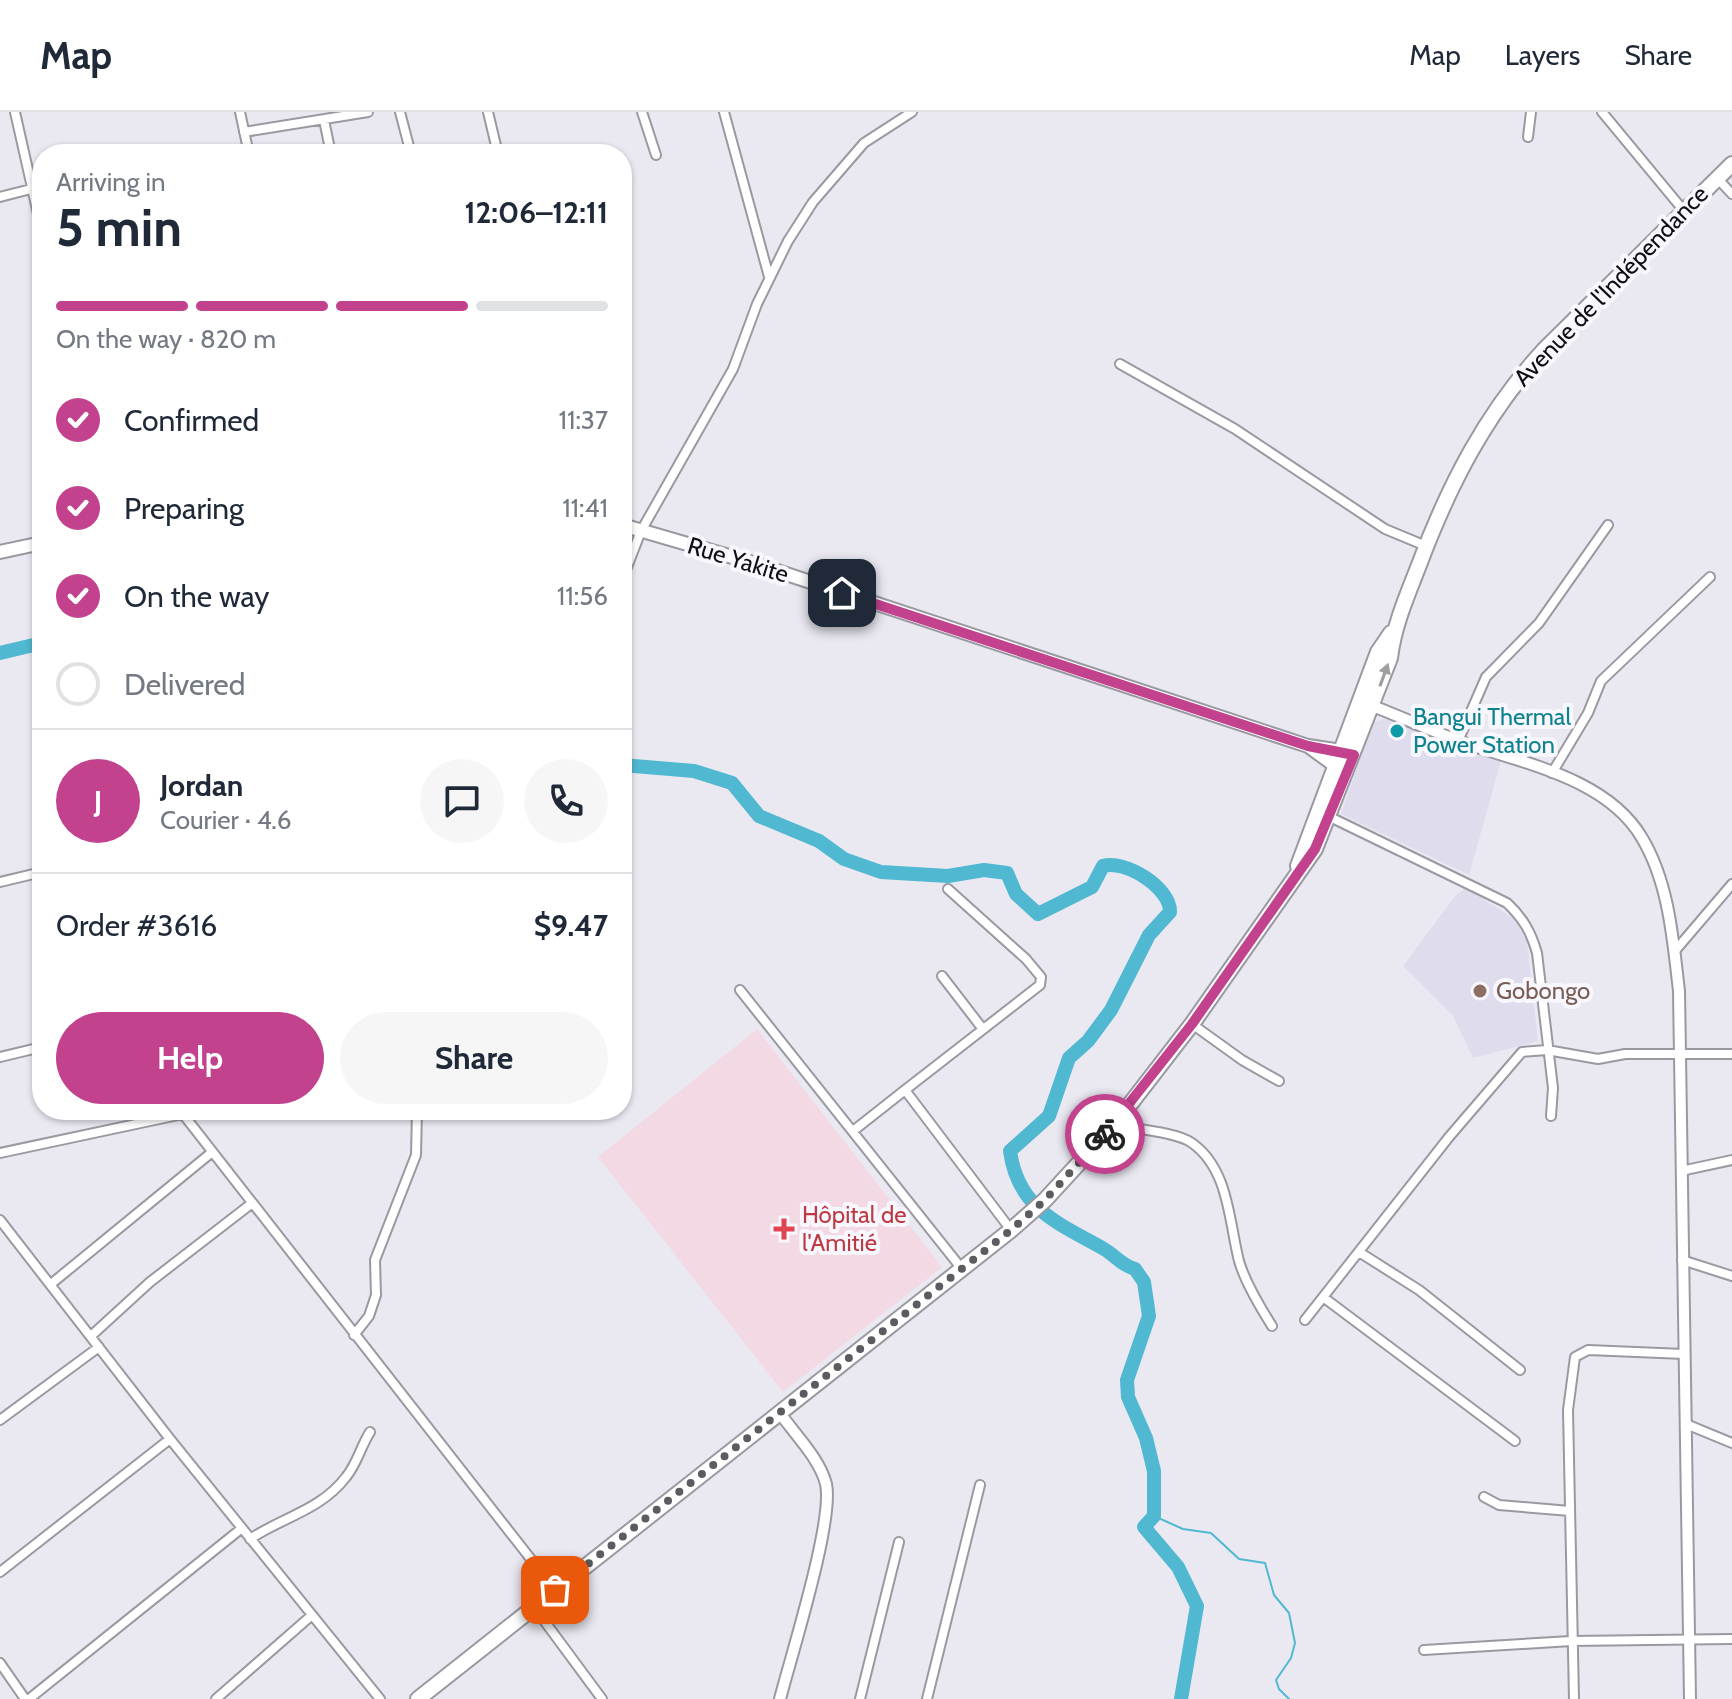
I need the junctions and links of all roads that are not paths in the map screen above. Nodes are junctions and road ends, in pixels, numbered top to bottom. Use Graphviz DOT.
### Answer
graph roads {
  1 [pos="15,112"];
  2 [pos="240,112"];
  3 [pos="368,112"];
  4 [pos="400,112"];
  5 [pos="488,112"];
  6 [pos="642,112"];
  7 [pos="724,112"];
  8 [pos="912,112"];
  9 [pos="1531,112"];
  10 [pos="1602,112"];
  11 [pos="324,120"];
  12 [pos="244,132"];
  13 [pos="1528,137"];
  14 [pos="247,144"];
  15 [pos="329,144"];
  16 [pos="408,144"];
  17 [pos="496,144"];
  18 [pos="656,155"];
  19 [pos="1732,164"];
  20 [pos="1717,178"];
  21 [pos="31,189"];
  22 [pos="32,193"];
  23 [pos="1732,194"];
  24 [pos="0,197"];
  25 [pos="1684,211"];
  26 [pos="769,278"];
  27 [pos="1120,364"];
  28 [pos="1608,525"];
  29 [pos="632,528"];
  30 [pos="641,531"];
  31 [pos="32,545"];
  32 [pos="1426,546"];
  33 [pos="0,552"];
  34 [pos="632,554"];
  35 [pos="1710,577"];
  36 [pos="1366,703"];
  37 [pos="1458,741"];
  38 [pos="1308,746"];
  39 [pos="1348,752"];
  40 [pos="1341,770"];
  41 [pos="1552,773"];
  42 [pos="1330,817"];
  43 [pos="1296,873"];
  44 [pos="32,874"];
  45 [pos="0,882"];
  46 [pos="1732,884"];
  47 [pos="948,889"];
  48 [pos="1674,952"];
  49 [pos="942,976"];
  50 [pos="740,990"];
  51 [pos="1192,1024"];
  52 [pos="982,1028"];
  53 [pos="32,1049"];
  54 [pos="1547,1050"];
  55 [pos="1679,1054"];
  56 [pos="1732,1054"];
  57 [pos="0,1057"];
  58 [pos="1279,1081"];
  59 [pos="905,1090"];
  60 [pos="1551,1116"];
  61 [pos="146,1120"];
  62 [pos="188,1120"];
  63 [pos="417,1120"];
  64 [pos="1114,1125"];
  65 [pos="853,1131"];
  66 [pos="0,1153"];
  67 [pos="211,1153"];
  68 [pos="1732,1160"];
  69 [pos="1681,1171"];
  70 [pos="251,1204"];
  71 [pos="0,1220"];
  72 [pos="1011,1230"];
  73 [pos="1359,1252"];
  74 [pos="1682,1260"];
  75 [pos="962,1269"];
  76 [pos="1732,1276"];
  77 [pos="51,1284"];
  78 [pos="1323,1297"];
  79 [pos="1305,1320"];
  80 [pos="1272,1326"];
  81 [pos="354,1335"];
  82 [pos="91,1336"];
  83 [pos="99,1347"];
  84 [pos="1684,1354"];
  85 [pos="1520,1370"];
  86 [pos="779,1412"];
  87 [pos="0,1420"];
  88 [pos="1686,1424"];
  89 [pos="370,1432"];
  90 [pos="170,1439"];
  91 [pos="1515,1441"];
  92 [pos="1732,1443"];
  93 [pos="980,1485"];
  94 [pos="1484,1497"];
  95 [pos="1570,1511"];
  96 [pos="242,1528"];
  97 [pos="250,1539"];
  98 [pos="899,1542"];
  99 [pos="0,1572"];
  100 [pos="555,1590"];
  101 [pos="534,1606"];
  102 [pos="312,1615"];
  103 [pos="1688,1639"];
  104 [pos="1732,1639"];
  105 [pos="1571,1641"];
  106 [pos="1424,1650"];
  107 [pos="0,1663"];
  108 [pos="27,1699"];
  109 [pos="216,1699"];
  110 [pos="380,1699"];
  111 [pos="418,1699"];
  112 [pos="602,1699"];
  113 [pos="780,1699"];
  114 [pos="860,1699"];
  115 [pos="927,1699"];
  116 [pos="1574,1699"];
  117 [pos="1690,1699"];
  1 -- 21 [label="street"];
  2 -- 12 [label="street"];
  3 -- 11 [label="street"];
  4 -- 16 [label="street"];
  5 -- 17 [label="street"];
  6 -- 18 [label="street"];
  7 -- 26 [label="street"];
  8 -- 26 [label="street"];
  9 -- 13 [label="street"];
  10 -- 25 [label="street"];
  11 -- 12 [label="street"];
  11 -- 15 [label="street"];
  12 -- 14 [label="street"];
  19 -- 20 [label="main road, Avenue de l'Indépendance"];
  20 -- 23 [label="street"];
  20 -- 25 [label="main road, Avenue de l'Indépendance"];
  21 -- 22 [label="street"];
  21 -- 24 [label="street"];
  25 -- 32 [label="main road, Avenue de l'Indépendance"];
  26 -- 30 [label="street"];
  27 -- 32 [label="street"];
  28 -- 37 [label="street"];
  29 -- 30 [label="main road, Rue Yakite"];
  30 -- 34 [label="street"];
  30 -- 38 [label="main road, Rue Yakite"];
  31 -- 33 [label="main road"];
  32 -- 36 [label="main road, Avenue de l'Indépendance"];
  35 -- 41 [label="street"];
  36 -- 37 [label="street"];
  36 -- 39 [label="main road, Avenue de l'Indépendance"];
  37 -- 41 [label="street"];
  38 -- 39 [label="main road, Rue Yakite"];
  38 -- 40 [label="main road, Rue Yakite"];
  39 -- 40 [label="main road, Avenue de l'Indépendance"];
  40 -- 42 [label="main road, Avenue de l'Indépendance"];
  40 -- 43 [label="main road, Avenue de l'Indépendance"];
  41 -- 48 [label="street"];
  42 -- 43 [label="main road, Avenue de l'Indépendance"];
  42 -- 54 [label="street"];
  43 -- 51 [label="main road, Avenue de l'Indépendance"];
  44 -- 45 [label="street"];
  46 -- 48 [label="street"];
  47 -- 52 [label="street"];
  48 -- 55 [label="street"];
  49 -- 52 [label="street"];
  50 -- 65 [label="street"];
  51 -- 58 [label="street"];
  51 -- 64 [label="main road, Avenue de l'Indépendance"];
  52 -- 59 [label="street"];
  53 -- 57 [label="street"];
  54 -- 55 [label="street"];
  54 -- 60 [label="street"];
  54 -- 73 [label="street"];
  55 -- 56 [label="street"];
  55 -- 69 [label="street"];
  59 -- 65 [label="street"];
  59 -- 72 [label="street"];
  61 -- 66 [label="street"];
  62 -- 67 [label="street"];
  63 -- 81 [label="street"];
  64 -- 72 [label="main road, Avenue de l'Indépendance"];
  64 -- 80 [label="street"];
  65 -- 75 [label="street"];
  67 -- 70 [label="street"];
  67 -- 77 [label="street"];
  68 -- 69 [label="street"];
  69 -- 74 [label="street"];
  70 -- 81 [label="street"];
  70 -- 82 [label="street"];
  71 -- 77 [label="street"];
  72 -- 75 [label="main road, Avenue de l'Indépendance"];
  73 -- 78 [label="street"];
  73 -- 85 [label="street"];
  74 -- 76 [label="street"];
  74 -- 84 [label="street"];
  75 -- 86 [label="main road, Avenue de l'Indépendance"];
  77 -- 82 [label="street"];
  78 -- 79 [label="street"];
  78 -- 91 [label="street"];
  81 -- 100 [label="street"];
  82 -- 83 [label="street"];
  83 -- 87 [label="street"];
  83 -- 90 [label="street"];
  84 -- 88 [label="street"];
  84 -- 95 [label="street"];
  86 -- 100 [label="main road, Avenue de l'Indépendance"];
  86 -- 113 [label="street"];
  88 -- 92 [label="street"];
  88 -- 103 [label="street"];
  89 -- 97 [label="street"];
  90 -- 96 [label="street"];
  90 -- 99 [label="street"];
  93 -- 115 [label="street"];
  94 -- 95 [label="street"];
  95 -- 105 [label="street"];
  96 -- 97 [label="street"];
  96 -- 108 [label="street"];
  97 -- 102 [label="street"];
  98 -- 114 [label="street"];
  100 -- 101 [label="main road, Avenue de l'Indépendance"];
  101 -- 111 [label="main road, Avenue de l'Indépendance"];
  101 -- 112 [label="street"];
  102 -- 109 [label="street"];
  102 -- 110 [label="street"];
  103 -- 104 [label="street"];
  103 -- 105 [label="street"];
  103 -- 117 [label="street"];
  105 -- 106 [label="street"];
  105 -- 116 [label="street"];
  107 -- 108 [label="street"];
}
